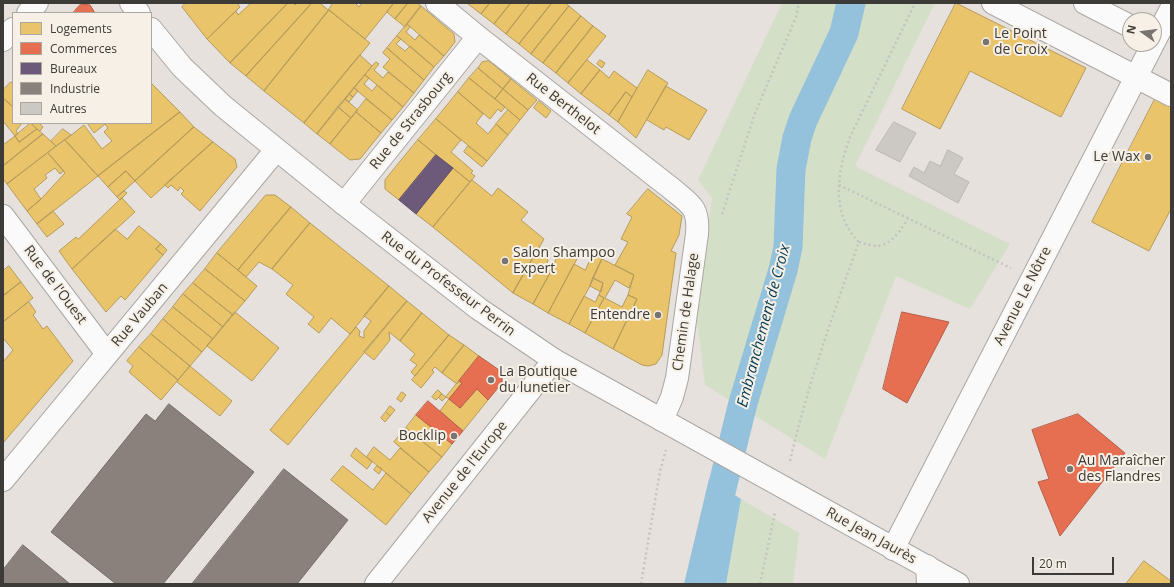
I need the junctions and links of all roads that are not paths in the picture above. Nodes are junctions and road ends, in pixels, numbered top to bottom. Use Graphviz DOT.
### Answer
graph roads {
  1 [pos="37,3"];
  2 [pos="131,3"];
  3 [pos="437,3"];
  4 [pos="993,3"];
  5 [pos="1085,3"];
  6 [pos="1171,9"];
  7 [pos="29,12"];
  8 [pos="138,12"];
  9 [pos="1122,22"];
  10 [pos="12,30"];
  11 [pos="152,30"];
  12 [pos="1162,32"];
  13 [pos="478,38"];
  14 [pos="3,40"];
  15 [pos="1152,52"];
  16 [pos="1136,77"];
  17 [pos="1171,95"];
  18 [pos="276,150"];
  19 [pos="690,203"];
  20 [pos="344,204"];
  21 [pos="3,216"];
  22 [pos="107,354"];
  23 [pos="554,360"];
  24 [pos="668,424"];
  25 [pos="3,480"];
  26 [pos="784,488"];
  27 [pos="893,549"];
  28 [pos="928,575"];
  29 [pos="376,584"];
  30 [pos="958,584"];
  1 -- 7 [label="street"];
  2 -- 8 [label="street"];
  3 -- 13 [label="street, Rue Berthelot"];
  4 -- 16 [label="street"];
  5 -- 9 [label="street"];
  6 -- 12 [label="street, Avenue Le Nôtre"];
  10 -- 14 [label="street"];
  11 -- 18 [label="street, Rue du Professeur Perrin"];
  13 -- 19 [label="street, Rue Berthelot"];
  13 -- 20 [label="street, Rue de Strasbourg"];
  15 -- 16 [label="street, Avenue Le Nôtre"];
  16 -- 17 [label="street"];
  16 -- 27 [label="street, Avenue Le Nôtre"];
  18 -- 20 [label="street, Rue du Professeur Perrin"];
  18 -- 22 [label="street, Rue Vauban"];
  19 -- 24 [label="street, Chemin de Halage"];
  20 -- 23 [label="street, Rue du Professeur Perrin"];
  21 -- 22 [label="street, Rue de l'Ouest"];
  22 -- 25 [label="street, Rue Vauban"];
  23 -- 24 [label="street, Rue du Professeur Perrin"];
  23 -- 29 [label="street, Avenue de l'Europe"];
  24 -- 26 [label="street, Rue du Professeur Perrin"];
  26 -- 27 [label="street, Rue Jean Jaurès"];
  27 -- 28 [label="street, Rue Jean Jaurès"];
  28 -- 30 [label="street, Rue Jean Jaurès"];
}
